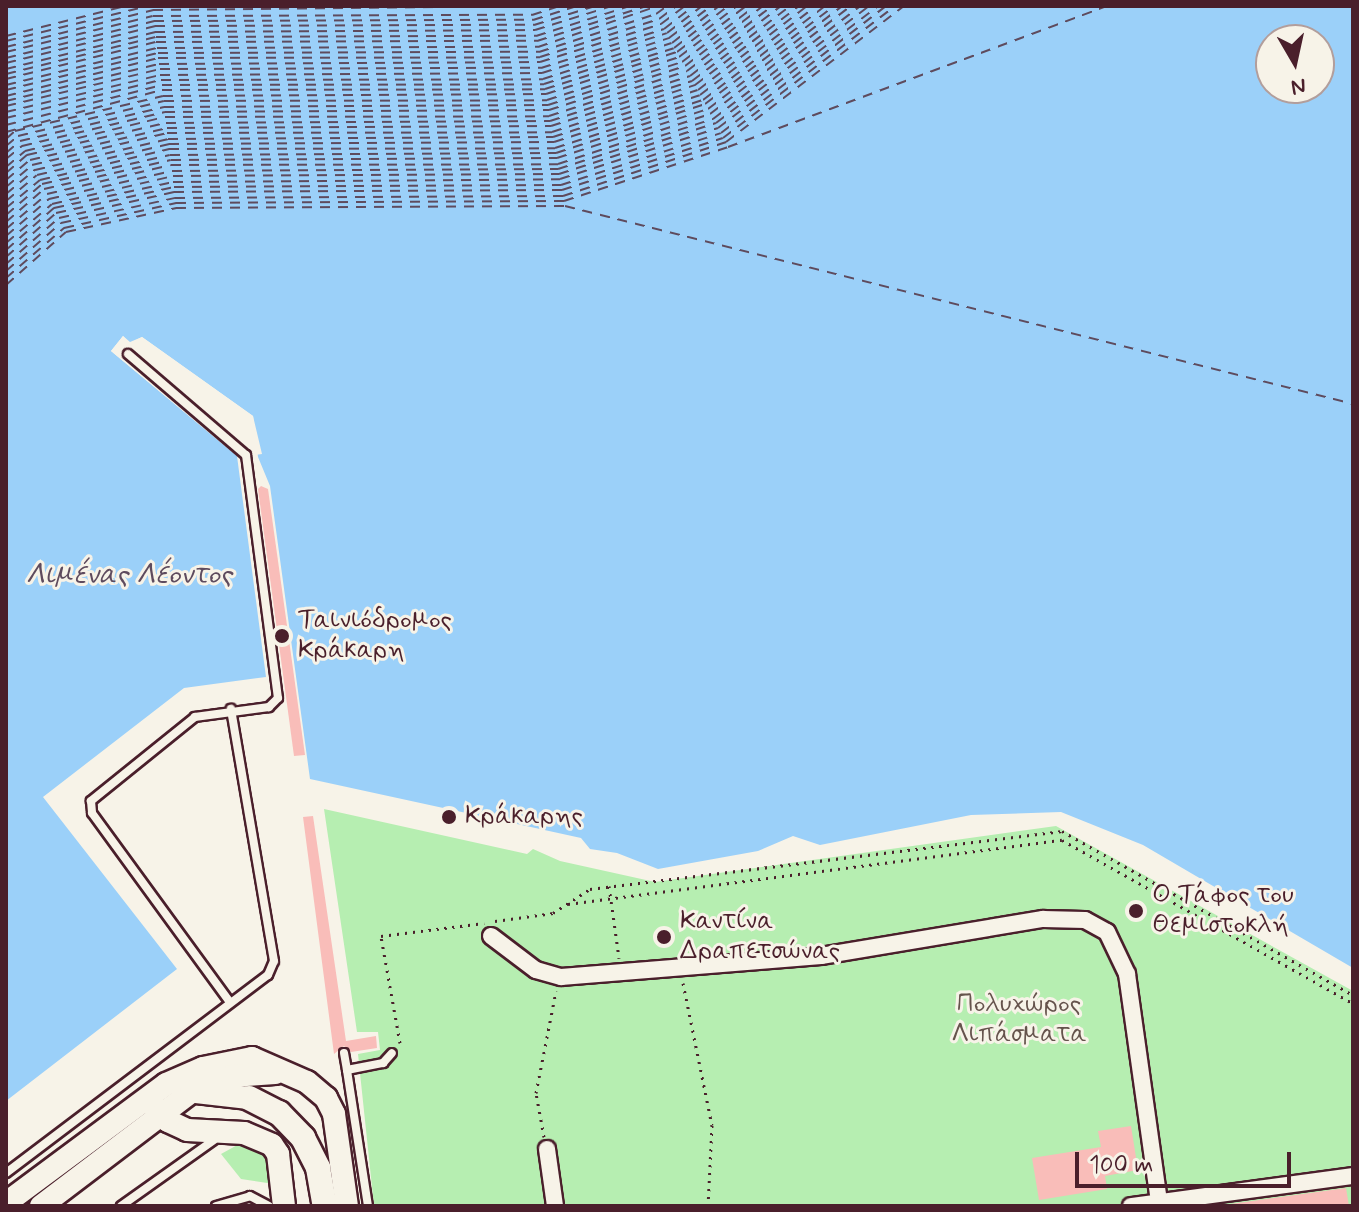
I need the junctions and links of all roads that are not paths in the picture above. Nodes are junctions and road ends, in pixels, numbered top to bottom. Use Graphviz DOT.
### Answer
graph roads {
  1 [pos="128,354"];
  2 [pos="231,709"];
  3 [pos="491,936"];
  4 [pos="230,1002"];
  5 [pos="344,1053"];
  6 [pos="392,1053"];
  7 [pos="347,1070"];
  8 [pos="288,1073"];
  9 [pos="130,1077"];
  10 [pos="191,1092"];
  11 [pos="146,1097"];
  12 [pos="249,1098"];
  13 [pos="161,1115"];
  14 [pos="235,1135"];
  15 [pos="547,1149"];
  16 [pos="6,1173"];
  17 [pos="1353,1176"];
  18 [pos="1159,1202"];
  19 [pos="6,1203"];
  20 [pos="41,1206"];
  21 [pos="121,1206"];
  22 [pos="216,1206"];
  23 [pos="269,1206"];
  24 [pos="284,1206"];
  25 [pos="325,1206"];
  26 [pos="347,1206"];
  27 [pos="368,1206"];
  28 [pos="555,1206"];
  29 [pos="1134,1206"];
  1 -- 2 [label="lane"];
  2 -- 4 [label="lane"];
  2 -- 4 [label="lane"];
  3 -- 18 [label="street"];
  4 -- 9 [label="lane"];
  5 -- 7 [label="lane"];
  6 -- 7 [label="lane"];
  7 -- 27 [label="lane"];
  8 -- 10 [label="street"];
  8 -- 11 [label="street"];
  8 -- 26 [label="street"];
  9 -- 11 [label="lane"];
  9 -- 16 [label="lane"];
  10 -- 12 [label="street"];
  10 -- 13 [label="street"];
  11 -- 13 [label="street"];
  11 -- 19 [label="street"];
  12 -- 25 [label="main road"];
  13 -- 14 [label="street"];
  13 -- 20 [label="street"];
  14 -- 21 [label="lane"];
  14 -- 24 [label="street"];
  15 -- 28 [label="street"];
  17 -- 18 [label="street"];
  18 -- 29 [label="street"];
  22 -- 23 [label="lane"];
}
